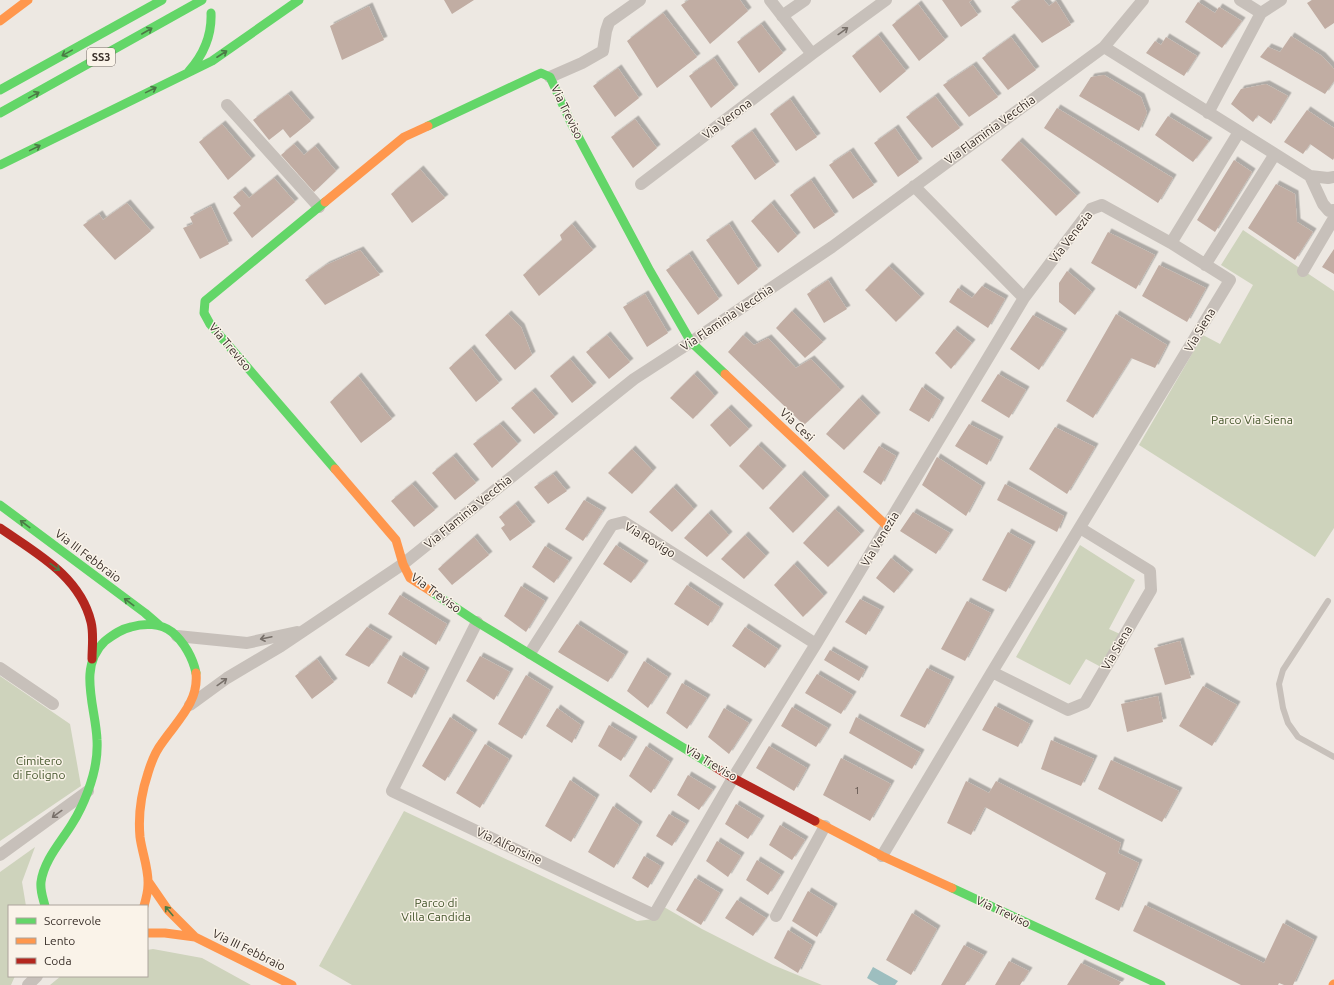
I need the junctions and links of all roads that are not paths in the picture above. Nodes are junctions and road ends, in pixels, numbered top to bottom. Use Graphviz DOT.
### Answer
graph roads {
  1 [pos="28,0"];
  2 [pos="162,0"];
  3 [pos="202,0"];
  4 [pos="299,0"];
  5 [pos="640,0"];
  6 [pos="770,0"];
  7 [pos="805,0"];
  8 [pos="886,0"];
  9 [pos="1143,0"];
  10 [pos="1240,0"];
  11 [pos="1280,0"];
  12 [pos="211,13"];
  13 [pos="1261,13"];
  14 [pos="782,16"];
  15 [pos="0,21"];
  16 [pos="1104,47"];
  17 [pos="812,54"];
  18 [pos="188,72"];
  19 [pos="550,77"];
  20 [pos="0,90"];
  21 [pos="227,105"];
  22 [pos="1208,113"];
  23 [pos="0,114"];
  24 [pos="1239,132"];
  25 [pos="1275,154"];
  26 [pos="0,166"];
  27 [pos="1310,176"];
  28 [pos="1334,177"];
  29 [pos="641,184"];
  30 [pos="914,186"];
  31 [pos="318,207"];
  32 [pos="1334,210"];
  33 [pos="1334,218"];
  34 [pos="1171,243"];
  35 [pos="1189,254"];
  36 [pos="1205,265"];
  37 [pos="1303,271"];
  38 [pos="1024,298"];
  39 [pos="691,342"];
  40 [pos="0,505"];
  41 [pos="887,526"];
  42 [pos="0,528"];
  43 [pos="1080,528"];
  44 [pos="403,564"];
  45 [pos="1328,601"];
  46 [pos="477,622"];
  47 [pos="160,626"];
  48 [pos="304,630"];
  49 [pos="176,636"];
  50 [pos="816,644"];
  51 [pos="530,653"];
  52 [pos="92,660"];
  53 [pos="0,668"];
  54 [pos="992,672"];
  55 [pos="52,704"];
  56 [pos="190,705"];
  57 [pos="1334,757"];
  58 [pos="733,778"];
  59 [pos="88,791"];
  60 [pos="825,826"];
  61 [pos="4,852"];
  62 [pos="882,856"];
  63 [pos="148,881"];
  64 [pos="44,905"];
  65 [pos="144,905"];
  66 [pos="776,916"];
  67 [pos="148,933"];
  68 [pos="195,937"];
  69 [pos="36,977"];
  70 [pos="28,985"];
  71 [pos="292,985"];
  72 [pos="1160,985"];
  1 -- 15 [label="main road"];
  2 -- 20 [label="main road, SS3, one-way"];
  23 -- 3 [label="main road, SS3, one-way"];
  18 -- 4 [label="main road, one-way"];
  5 -- 19 [label="street"];
  6 -- 14 [label="street"];
  7 -- 14 [label="street"];
  17 -- 8 [label="street, Via Verona, one-way"];
  9 -- 16 [label="street, Via Flaminia Vecchia"];
  10 -- 13 [label="street"];
  11 -- 13 [label="street"];
  12 -- 18 [label="main road"];
  13 -- 22 [label="street"];
  14 -- 17 [label="street"];
  16 -- 22 [label="street"];
  16 -- 30 [label="street, Via Flaminia Vecchia"];
  17 -- 29 [label="street, Via Verona"];
  26 -- 18 [label="main road, one-way"];
  19 -- 31 [label="main road, Via Treviso"];
  19 -- 39 [label="main road, Via Treviso"];
  21 -- 31 [label="street"];
  22 -- 24 [label="street"];
  24 -- 25 [label="street"];
  24 -- 34 [label="street"];
  25 -- 27 [label="street"];
  25 -- 36 [label="street"];
  27 -- 28 [label="street"];
  27 -- 32 [label="street"];
  30 -- 38 [label="street"];
  30 -- 39 [label="street, Via Flaminia Vecchia"];
  31 -- 44 [label="main road, Via Treviso"];
  33 -- 37 [label="street"];
  34 -- 35 [label="street, Via Venezia"];
  34 -- 38 [label="street, Via Venezia"];
  35 -- 36 [label="street, Via Siena"];
  36 -- 43 [label="street, Via Siena"];
  38 -- 41 [label="street, Via Venezia"];
  39 -- 41 [label="main road, Via Cesi"];
  39 -- 44 [label="street, Via Flaminia Vecchia"];
  47 -- 40 [label="main road, Via III Febbraio, one-way"];
  41 -- 50 [label="street, Via Venezia"];
  42 -- 52 [label="main road, one-way"];
  43 -- 54 [label="street, Via Siena"];
  43 -- 54 [label="street, Via Siena"];
  44 -- 46 [label="main road, Via Treviso"];
  44 -- 48 [label="street, Via Flaminia Vecchia"];
  45 -- 57 [label="lane"];
  46 -- 51 [label="main road, Via Treviso"];
  46 -- 58 [label="street, Via Alfonsine"];
  47 -- 49 [label="main road, Via Flaminia Vecchia"];
  47 -- 52 [label="main road, Via Flaminia Vecchia"];
  48 -- 49 [label="street, Via Flaminia Vecchia, one-way"];
  56 -- 48 [label="street, Via Flaminia Vecchia, one-way"];
  49 -- 56 [label="main road, Via Flaminia Vecchia"];
  50 -- 51 [label="street, Via Rovigo"];
  50 -- 58 [label="street, Via Venezia"];
  51 -- 58 [label="main road, Via Treviso"];
  52 -- 59 [label="main road, Via Flaminia Vecchia"];
  53 -- 55 [label="street"];
  54 -- 62 [label="street, Via Siena"];
  56 -- 63 [label="main road, Via Flaminia Vecchia"];
  58 -- 60 [label="main road, Via Treviso"];
  59 -- 61 [label="street, one-way"];
  59 -- 64 [label="main road, Via Flaminia Vecchia"];
  60 -- 62 [label="main road, Via Treviso"];
  60 -- 66 [label="street"];
  62 -- 72 [label="main road, Via Treviso"];
  63 -- 65 [label="main road, Via Flaminia Vecchia"];
  68 -- 63 [label="main road, one-way"];
  67 -- 68 [label="main road"];
  68 -- 71 [label="main road, Via III Febbraio"];
  69 -- 70 [label="street"];
}
